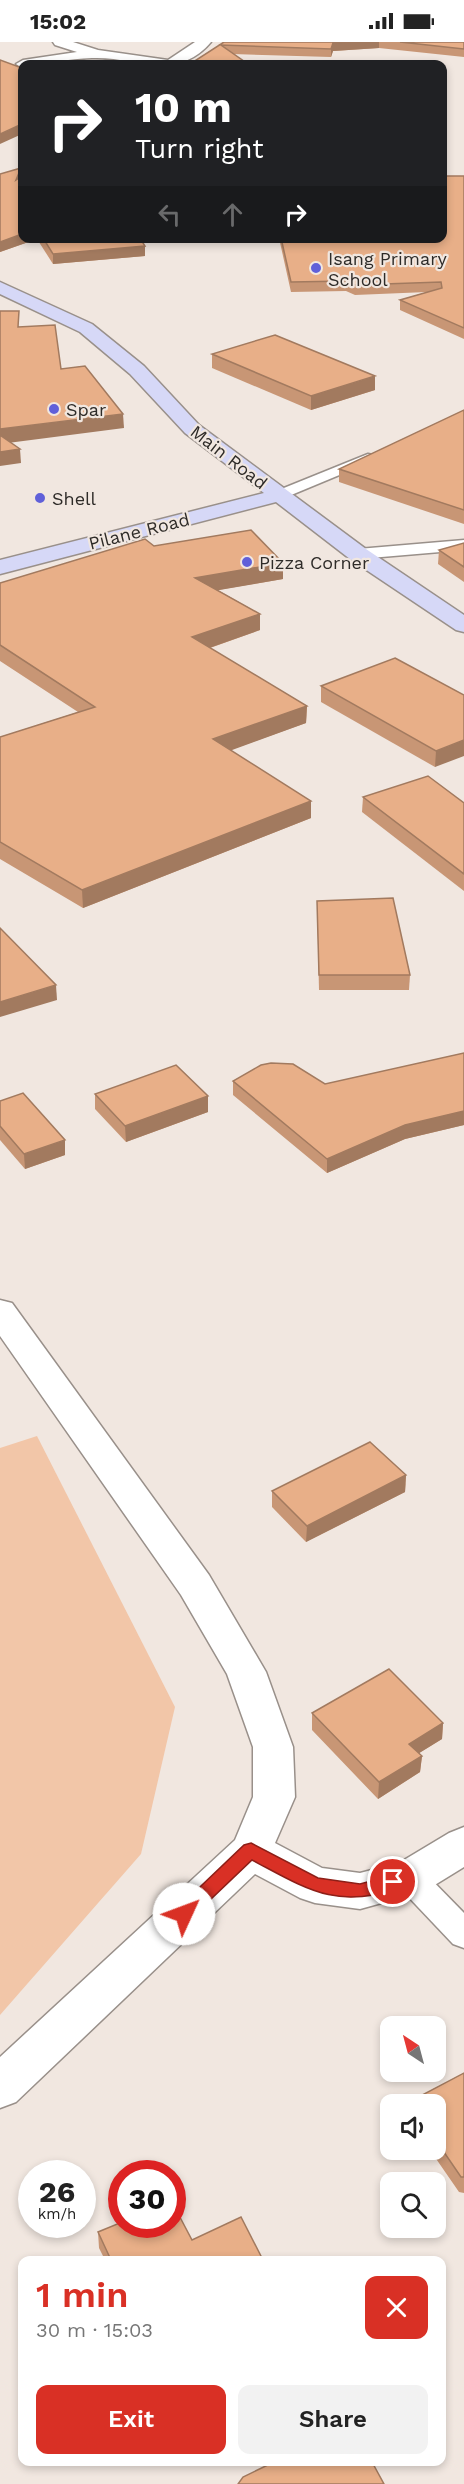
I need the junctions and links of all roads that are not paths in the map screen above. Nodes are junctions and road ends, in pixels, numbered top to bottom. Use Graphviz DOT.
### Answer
graph roads {
  1 [pos="60,42"];
  2 [pos="204,42"];
  3 [pos="170,48"];
  4 [pos="192,51"];
  5 [pos="96,54"];
  6 [pos="56,60"];
  7 [pos="140,60"];
  8 [pos="176,60"];
  9 [pos="18,66"];
  10 [pos="8,67"];
  11 [pos="0,287"];
  12 [pos="379,453"];
  13 [pos="279,495"];
  14 [pos="464,545"];
  15 [pos="358,554"];
  16 [pos="0,567"];
  17 [pos="464,625"];
  18 [pos="0,1311"];
  19 [pos="464,1845"];
  20 [pos="251,1851"];
  21 [pos="410,1878"];
  22 [pos="464,1934"];
  23 [pos="0,2088"];
  1 -- 5 [label="street"];
  2 -- 4 [label="street"];
  3 -- 4 [label="street"];
  4 -- 8 [label="street"];
  5 -- 6 [label="street"];
  5 -- 7 [label="street"];
  9 -- 10 [label="street"];
  11 -- 13 [label="street, Main Road"];
  12 -- 13 [label="lane"];
  13 -- 15 [label="street, Main Road"];
  13 -- 16 [label="street, Pilane Road"];
  14 -- 15 [label="lane"];
  15 -- 17 [label="street, Main Road"];
  18 -- 20 [label="street"];
  19 -- 21 [label="street"];
  20 -- 21 [label="street"];
  20 -- 23 [label="street"];
  21 -- 22 [label="lane"];
}
